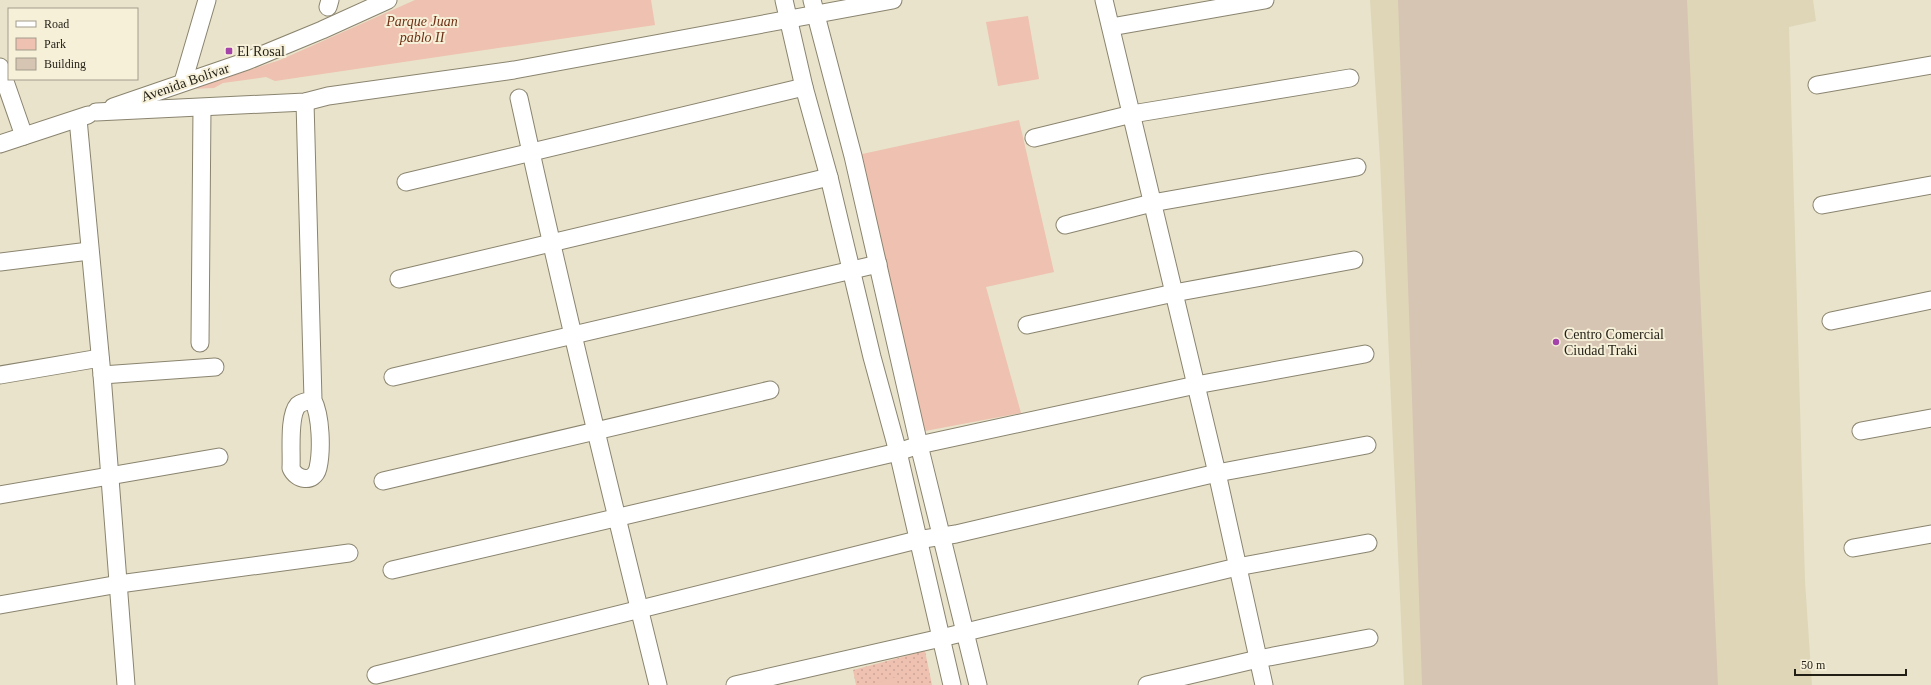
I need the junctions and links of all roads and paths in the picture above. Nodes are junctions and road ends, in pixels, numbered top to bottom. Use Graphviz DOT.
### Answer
graph roads {
  1 [pos="207,0"];
  2 [pos="388,0"];
  3 [pos="784,0"];
  4 [pos="893,0"];
  5 [pos="1104,0"];
  6 [pos="1265,0"];
  7 [pos="814,7"];
  8 [pos="789,20"];
  9 [pos="1111,27"];
  10 [pos="1931,65"];
  11 [pos="5,78"];
  12 [pos="1350,78"];
  13 [pos="183,82"];
  14 [pos="1817,85"];
  15 [pos="804,87"];
  16 [pos="520,98"];
  17 [pos="305,102"];
  18 [pos="202,108"];
  19 [pos="96,112"];
  20 [pos="1132,114"];
  21 [pos="78,118"];
  22 [pos="24,136"];
  23 [pos="1034,138"];
  24 [pos="0,144"];
  25 [pos="531,152"];
  26 [pos="1357,167"];
  27 [pos="829,177"];
  28 [pos="406,182"];
  29 [pos="1931,185"];
  30 [pos="1152,203"];
  31 [pos="1822,205"];
  32 [pos="1065,225"];
  33 [pos="552,242"];
  34 [pos="89,251"];
  35 [pos="1354,260"];
  36 [pos="0,262"];
  37 [pos="878,264"];
  38 [pos="851,270"];
  39 [pos="399,279"];
  40 [pos="1174,293"];
  41 [pos="1931,300"];
  42 [pos="1831,321"];
  43 [pos="1027,326"];
  44 [pos="574,335"];
  45 [pos="200,343"];
  46 [pos="1366,354"];
  47 [pos="100,358"];
  48 [pos="215,367"];
  49 [pos="0,375"];
  50 [pos="102,375"];
  51 [pos="393,377"];
  52 [pos="1196,385"];
  53 [pos="770,390"];
  54 [pos="313,400"];
  55 [pos="1931,418"];
  56 [pos="595,431"];
  57 [pos="1861,431"];
  58 [pos="919,445"];
  59 [pos="1367,445"];
  60 [pos="898,452"];
  61 [pos="219,457"];
  62 [pos="1217,473"];
  63 [pos="109,476"];
  64 [pos="383,481"];
  65 [pos="0,496"];
  66 [pos="618,517"];
  67 [pos="1931,534"];
  68 [pos="941,537"];
  69 [pos="917,540"];
  70 [pos="1368,543"];
  71 [pos="1853,548"];
  72 [pos="349,553"];
  73 [pos="1238,567"];
  74 [pos="392,570"];
  75 [pos="119,584"];
  76 [pos="0,605"];
  77 [pos="639,610"];
  78 [pos="965,632"];
  79 [pos="941,638"];
  80 [pos="1369,638"];
  81 [pos="1258,659"];
  82 [pos="376,675"];
  83 [pos="126,685"];
  84 [pos="658,685"];
  85 [pos="735,685"];
  86 [pos="952,685"];
  87 [pos="978,685"];
  88 [pos="1147,685"];
  89 [pos="1264,685"];
  1 -- 13 [label="street"];
  2 -- 13 [label="street, Avenida Bolívar"];
  3 -- 8 [label="street"];
  4 -- 7 [label="street"];
  5 -- 9 [label="street"];
  6 -- 9 [label="street"];
  7 -- 8 [label="street"];
  7 -- 37 [label="street"];
  8 -- 15 [label="street"];
  8 -- 17 [label="street"];
  9 -- 20 [label="street"];
  10 -- 14 [label="street"];
  11 -- 22 [label="street"];
  12 -- 20 [label="street"];
  13 -- 19 [label="street, Avenida Bolívar"];
  15 -- 25 [label="street"];
  15 -- 27 [label="street"];
  16 -- 25 [label="street"];
  17 -- 18 [label="street"];
  17 -- 54 [label="street"];
  18 -- 19 [label="street"];
  18 -- 45 [label="street"];
  19 -- 21 [label="street, Avenida Bolívar"];
  20 -- 23 [label="street"];
  20 -- 30 [label="street"];
  21 -- 22 [label="street, Avenida Bolívar"];
  21 -- 34 [label="street"];
  22 -- 24 [label="street, Avenida Bolívar"];
  25 -- 28 [label="street"];
  25 -- 33 [label="street"];
  26 -- 30 [label="street"];
  27 -- 33 [label="street"];
  27 -- 38 [label="street"];
  29 -- 31 [label="street"];
  30 -- 32 [label="street"];
  30 -- 40 [label="street"];
  33 -- 39 [label="street"];
  33 -- 44 [label="street"];
  34 -- 36 [label="street"];
  34 -- 47 [label="street"];
  35 -- 40 [label="street"];
  37 -- 38 [label="street"];
  37 -- 58 [label="street"];
  38 -- 44 [label="street"];
  38 -- 60 [label="street"];
  40 -- 43 [label="street"];
  40 -- 52 [label="street"];
  41 -- 42 [label="street"];
  44 -- 51 [label="street"];
  44 -- 56 [label="street"];
  46 -- 52 [label="street"];
  47 -- 49 [label="street"];
  47 -- 50 [label="street"];
  48 -- 50 [label="street"];
  50 -- 63 [label="street"];
  52 -- 58 [label="street"];
  52 -- 62 [label="street"];
  53 -- 56 [label="street"];
  55 -- 57 [label="street"];
  56 -- 64 [label="street"];
  56 -- 66 [label="street"];
  58 -- 60 [label="street"];
  58 -- 68 [label="street"];
  59 -- 62 [label="street"];
  60 -- 66 [label="street"];
  60 -- 69 [label="street"];
  61 -- 63 [label="street"];
  62 -- 68 [label="street"];
  62 -- 73 [label="street"];
  63 -- 65 [label="street"];
  63 -- 75 [label="street"];
  66 -- 74 [label="street"];
  66 -- 77 [label="street"];
  67 -- 71 [label="street"];
  68 -- 69 [label="street"];
  68 -- 78 [label="street"];
  69 -- 77 [label="street"];
  69 -- 79 [label="street"];
  70 -- 73 [label="street"];
  72 -- 75 [label="street"];
  73 -- 78 [label="street"];
  73 -- 81 [label="street"];
  75 -- 76 [label="street"];
  75 -- 83 [label="street"];
  77 -- 82 [label="street"];
  77 -- 84 [label="street"];
  78 -- 79 [label="street"];
  78 -- 87 [label="street"];
  79 -- 85 [label="street"];
  79 -- 86 [label="street"];
  80 -- 81 [label="street"];
  81 -- 88 [label="street"];
  81 -- 89 [label="street"];
}
